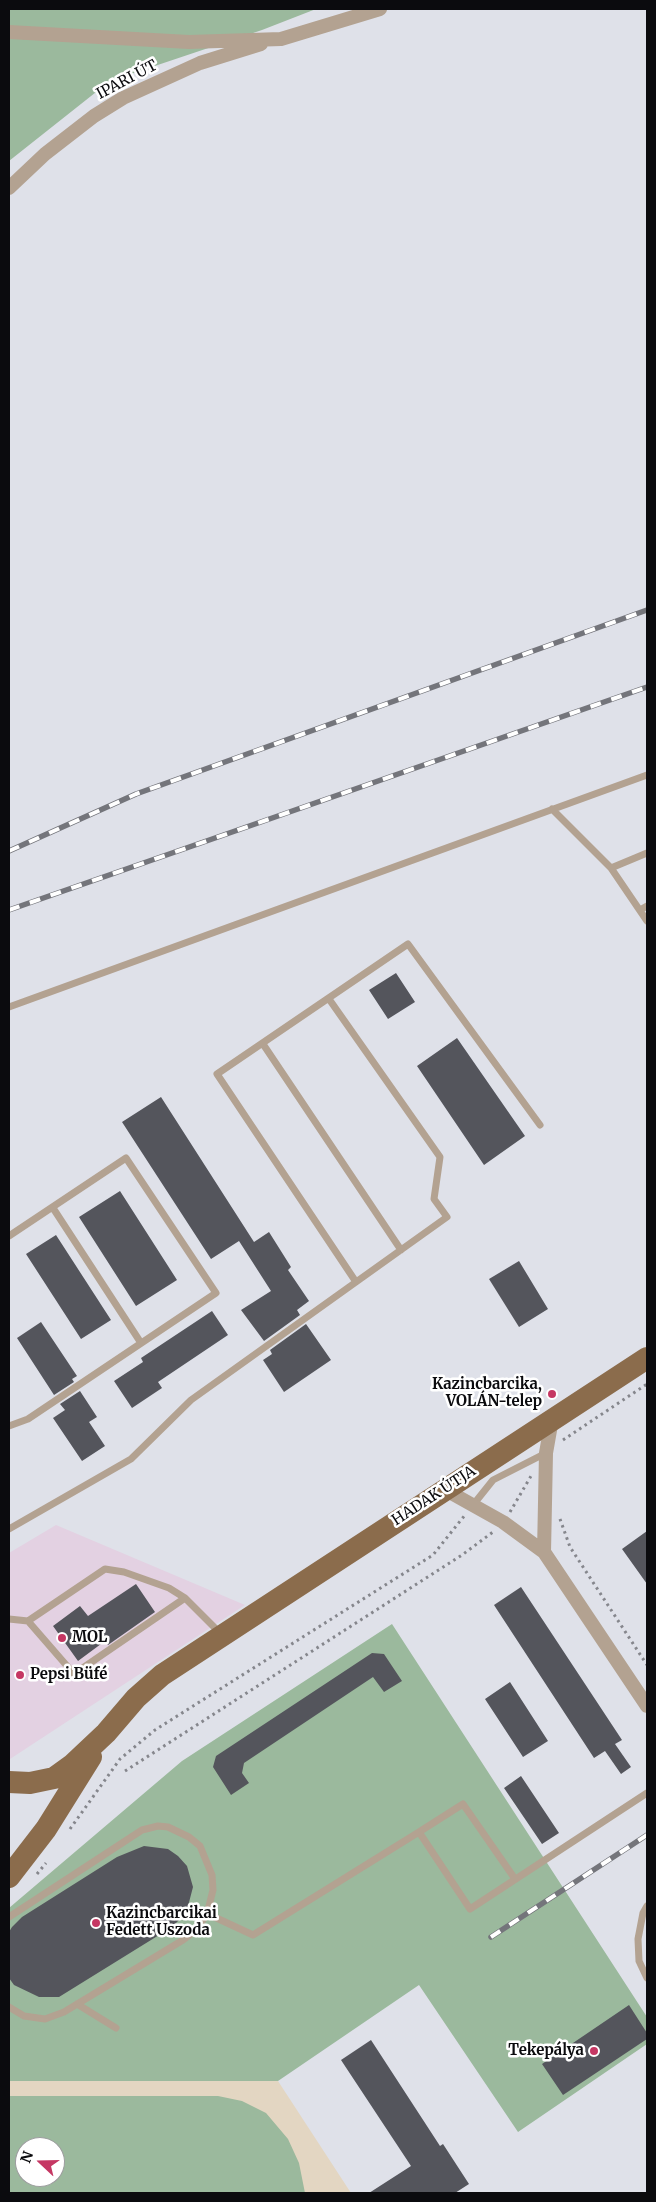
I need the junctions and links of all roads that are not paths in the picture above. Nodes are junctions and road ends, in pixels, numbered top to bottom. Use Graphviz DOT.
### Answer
graph roads {
  1 [pos="380,9"];
  2 [pos="9,32"];
  3 [pos="281,38"];
  4 [pos="9,188"];
  5 [pos="647,775"];
  6 [pos="552,809"];
  7 [pos="647,853"];
  8 [pos="611,868"];
  9 [pos="647,906"];
  10 [pos="640,910"];
  11 [pos="647,921"];
  12 [pos="329,999"];
  13 [pos="9,1007"];
  14 [pos="263,1044"];
  15 [pos="540,1125"];
  16 [pos="53,1208"];
  17 [pos="9,1236"];
  18 [pos="401,1250"];
  19 [pos="356,1282"];
  20 [pos="141,1343"];
  21 [pos="647,1358"];
  22 [pos="552,1419"];
  23 [pos="9,1426"];
  24 [pos="546,1453"];
  25 [pos="444,1489"];
  26 [pos="473,1505"];
  27 [pos="9,1529"];
  28 [pos="544,1552"];
  29 [pos="185,1598"];
  30 [pos="9,1619"];
  31 [pos="28,1621"];
  32 [pos="221,1635"];
  33 [pos="647,1706"];
  34 [pos="106,1733"];
  35 [pos="9,1782"];
  36 [pos="647,1793"];
  37 [pos="419,1832"];
  38 [pos="9,1877"];
  39 [pos="515,1879"];
  40 [pos="647,1906"];
  41 [pos="195,1908"];
  42 [pos="207,1914"];
  43 [pos="9,1917"];
  44 [pos="647,1978"];
  45 [pos="77,2004"];
  46 [pos="9,2007"];
  47 [pos="116,2028"];
  1 -- 3 [label="street, IPARI ÚT"];
  2 -- 3 [label="street, IPARI ÚT"];
  3 -- 4 [label="street, IPARI ÚT"];
  5 -- 6 [label="lane"];
  6 -- 8 [label="lane"];
  6 -- 13 [label="lane"];
  7 -- 8 [label="lane"];
  8 -- 10 [label="lane"];
  9 -- 10 [label="lane"];
  10 -- 11 [label="lane"];
  12 -- 14 [label="lane"];
  12 -- 15 [label="lane"];
  12 -- 18 [label="lane"];
  14 -- 18 [label="lane"];
  14 -- 19 [label="lane"];
  16 -- 17 [label="lane"];
  16 -- 20 [label="lane"];
  16 -- 20 [label="lane"];
  18 -- 19 [label="lane"];
  19 -- 27 [label="lane"];
  20 -- 23 [label="lane"];
  21 -- 22 [label="main road, HADAK ÚTJA"];
  22 -- 24 [label="street"];
  22 -- 25 [label="main road, HADAK ÚTJA"];
  24 -- 26 [label="lane"];
  24 -- 28 [label="street"];
  25 -- 26 [label="street"];
  25 -- 32 [label="main road, HADAK ÚTJA"];
  26 -- 28 [label="street"];
  28 -- 33 [label="street"];
  29 -- 31 [label="lane"];
  29 -- 31 [label="lane"];
  29 -- 32 [label="lane"];
  30 -- 31 [label="lane"];
  32 -- 34 [label="main road, HADAK ÚTJA"];
  34 -- 35 [label="main road"];
  34 -- 38 [label="main road"];
  36 -- 39 [label="lane"];
  37 -- 39 [label="lane"];
  37 -- 39 [label="lane"];
  37 -- 42 [label="lane"];
  40 -- 44 [label="lane"];
  41 -- 42 [label="lane"];
  42 -- 43 [label="lane"];
  42 -- 45 [label="lane"];
  45 -- 46 [label="lane"];
  45 -- 47 [label="lane"];
}
